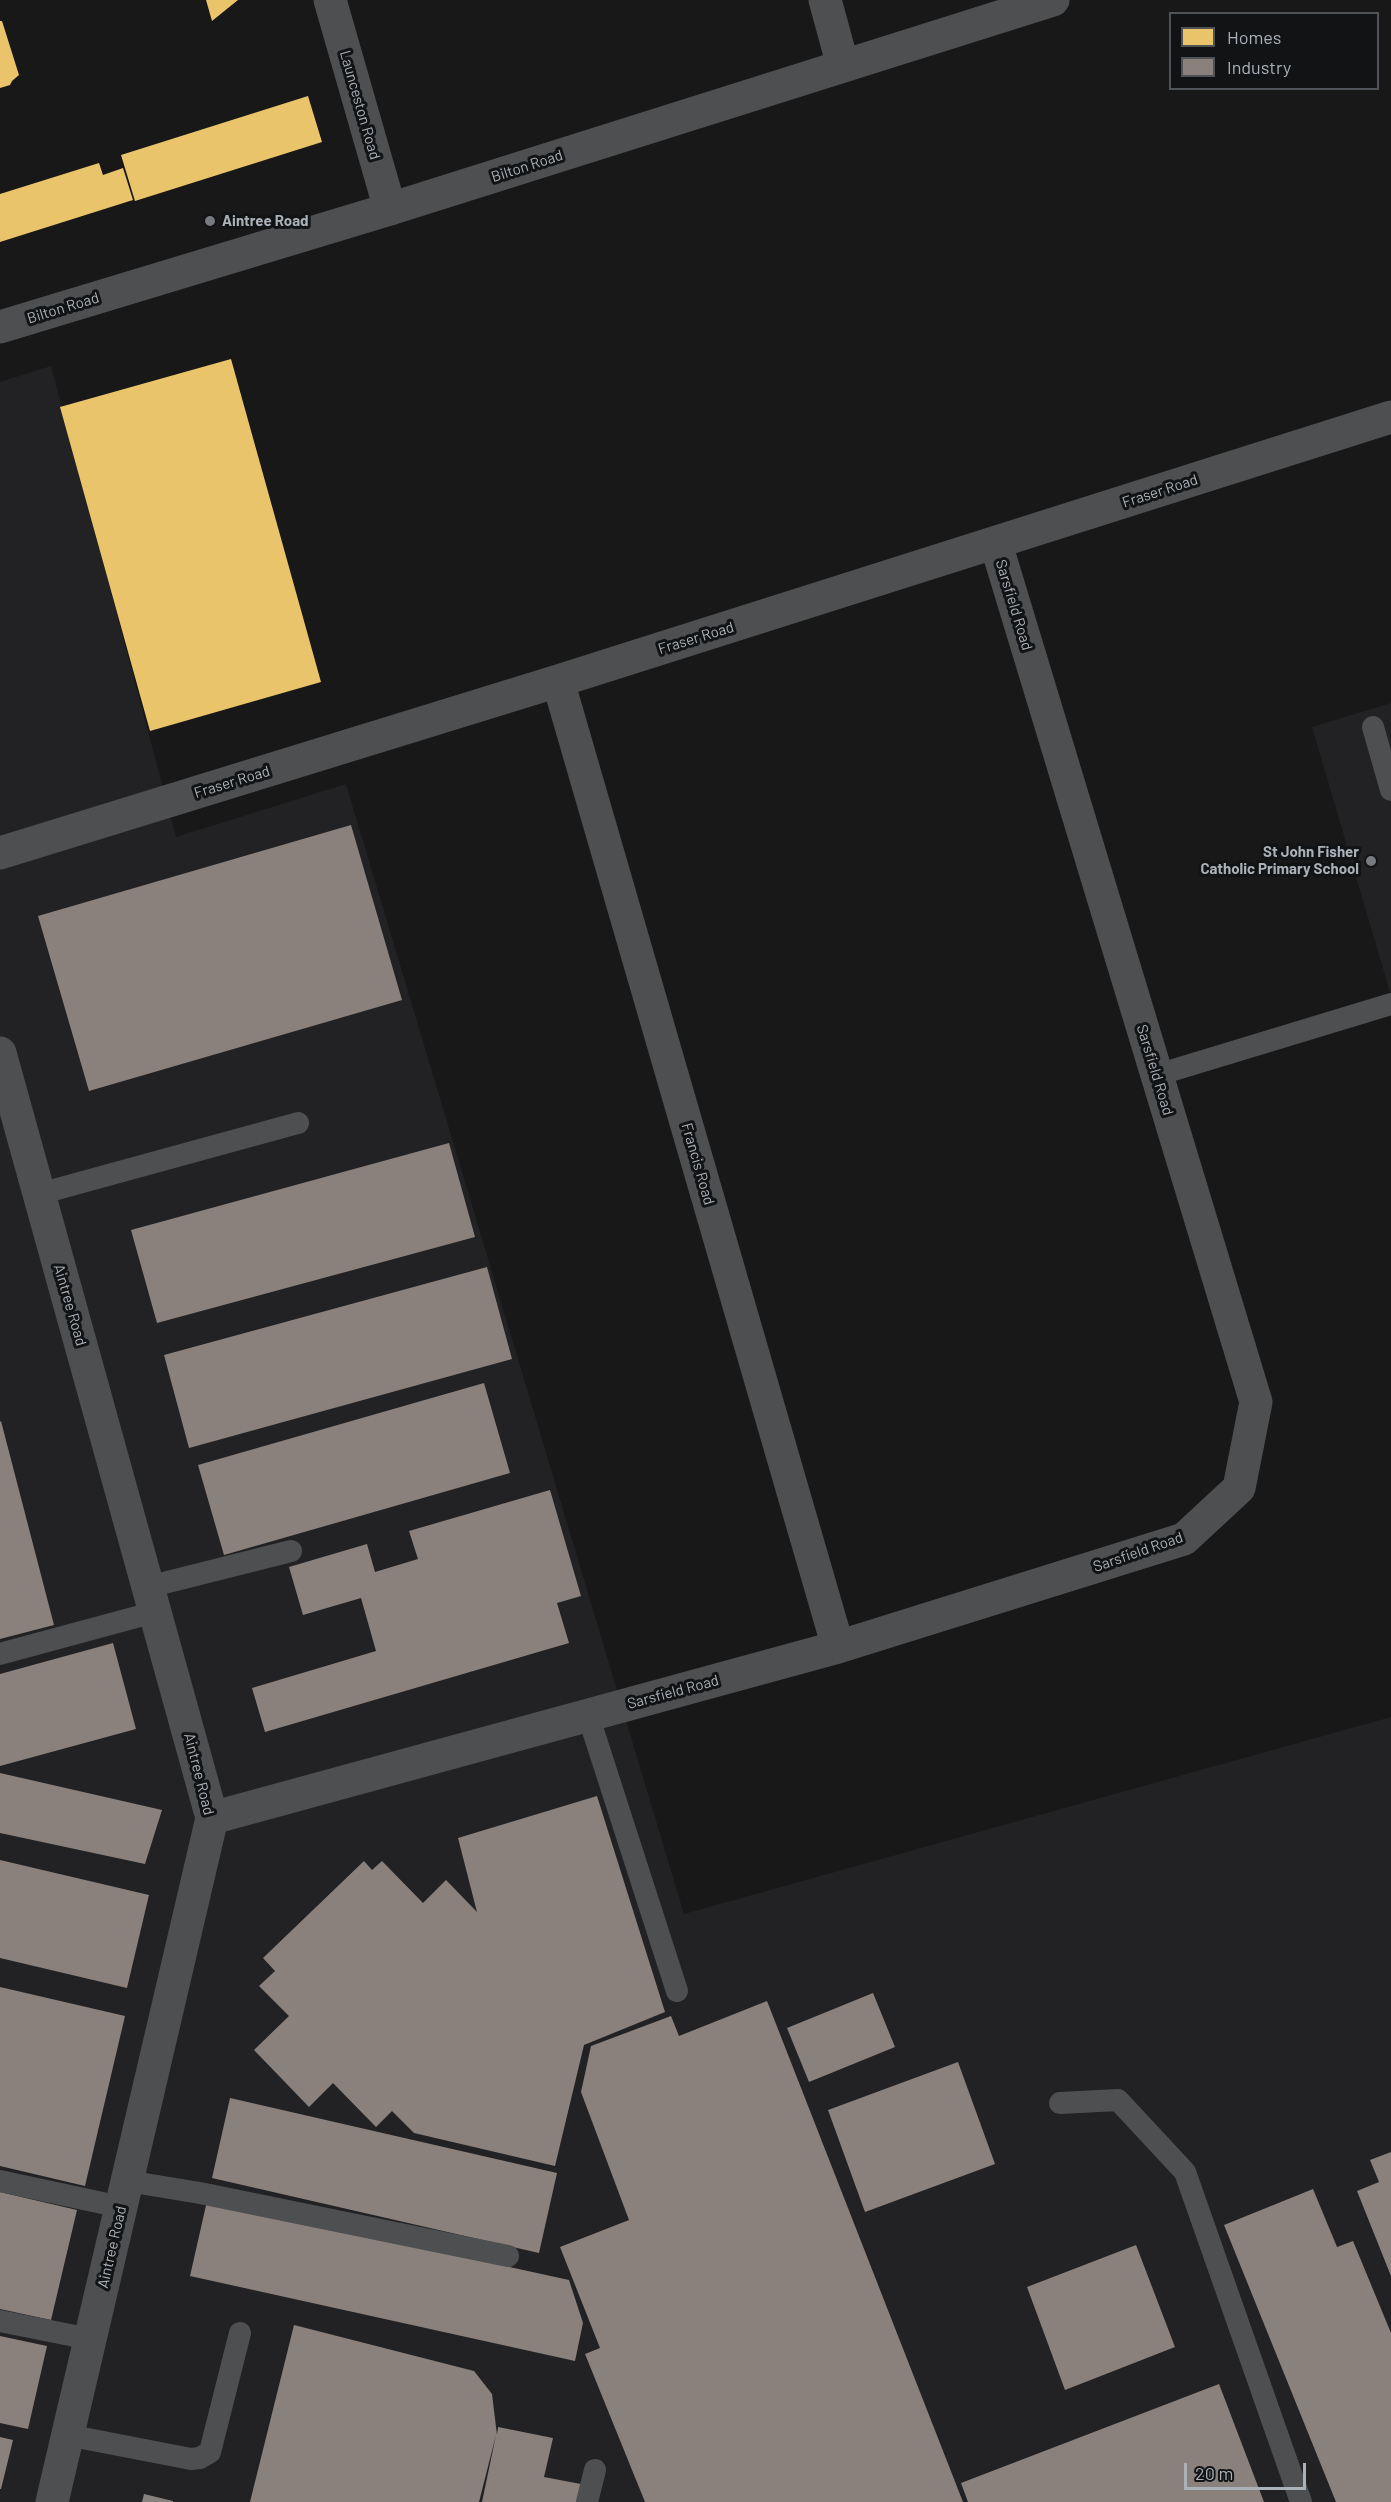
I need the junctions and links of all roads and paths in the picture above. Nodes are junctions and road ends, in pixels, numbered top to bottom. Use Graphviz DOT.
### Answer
graph roads {
  1 [pos="330,0"];
  2 [pos="825,0"];
  3 [pos="1053,0"];
  4 [pos="843,66"];
  5 [pos="390,209"];
  6 [pos="0,327"];
  7 [pos="1391,417"];
  8 [pos="996,544"];
  9 [pos="558,681"];
  10 [pos="1373,727"];
  11 [pos="1391,790"];
  12 [pos="0,853"];
  13 [pos="1391,1004"];
  14 [pos="0,1053"];
  15 [pos="1157,1075"];
  16 [pos="298,1123"];
  17 [pos="39,1194"];
  18 [pos="291,1551"];
  19 [pos="152,1600"];
  20 [pos="838,1647"];
  21 [pos="0,1654"];
  22 [pos="588,1715"];
  23 [pos="212,1818"];
  24 [pos="677,1991"];
  25 [pos="1060,2103"];
  26 [pos="0,2181"];
  27 [pos="124,2194"];
  28 [pos="508,2256"];
  29 [pos="0,2321"];
  30 [pos="240,2333"];
  31 [pos="90,2339"];
  32 [pos="67,2435"];
  33 [pos="595,2470"];
  34 [pos="52,2502"];
  35 [pos="587,2502"];
  36 [pos="1301,2502"];
  1 -- 5 [label="street, Launceston Road"];
  2 -- 4 [label="street"];
  3 -- 4 [label="street, Bilton Road"];
  4 -- 5 [label="street, Bilton Road"];
  5 -- 6 [label="street, Bilton Road"];
  7 -- 8 [label="street, Fraser Road"];
  8 -- 9 [label="street, Fraser Road"];
  8 -- 15 [label="street, Sarsfield Road"];
  9 -- 12 [label="street, Fraser Road"];
  9 -- 20 [label="street, Francis Road"];
  10 -- 11 [label="lane"];
  13 -- 15 [label="lane"];
  14 -- 17 [label="street, Aintree Road"];
  15 -- 20 [label="street, Sarsfield Road"];
  16 -- 17 [label="lane"];
  17 -- 19 [label="street, Aintree Road"];
  18 -- 19 [label="lane"];
  19 -- 21 [label="lane"];
  19 -- 23 [label="street, Aintree Road"];
  20 -- 22 [label="street, Sarsfield Road"];
  22 -- 23 [label="street, Sarsfield Road"];
  22 -- 24 [label="lane"];
  23 -- 27 [label="street, Aintree Road"];
  25 -- 36 [label="lane"];
  26 -- 27 [label="lane"];
  27 -- 28 [label="lane"];
  27 -- 31 [label="street, Aintree Road"];
  29 -- 31 [label="lane"];
  30 -- 32 [label="lane"];
  31 -- 32 [label="street, Aintree Road"];
  32 -- 34 [label="street, Aintree Road"];
  33 -- 35 [label="lane"];
}
